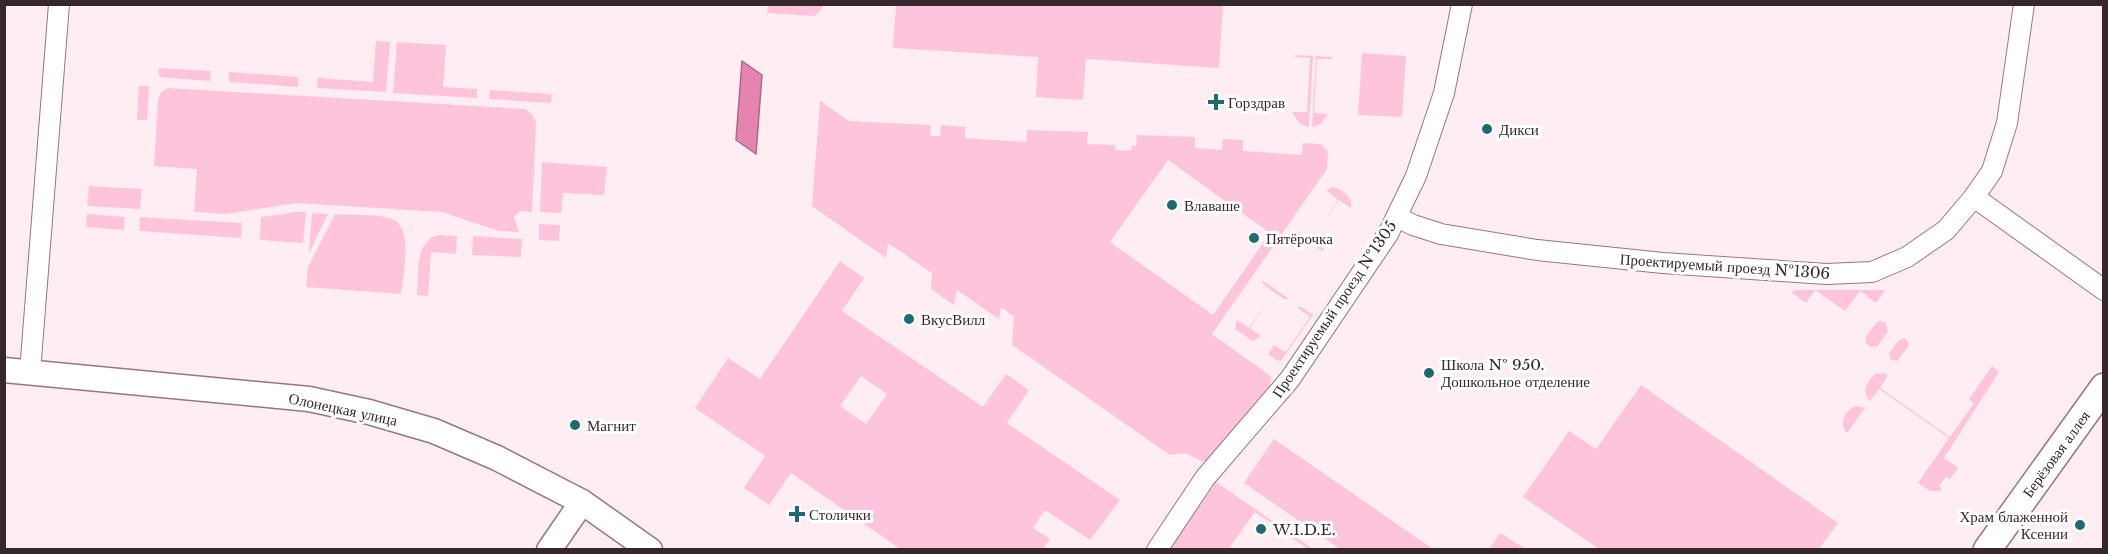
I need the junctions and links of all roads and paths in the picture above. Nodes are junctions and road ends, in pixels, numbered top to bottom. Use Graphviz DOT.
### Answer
graph roads {
  1 [pos="59,4"];
  2 [pos="1462,4"];
  3 [pos="2024,4"];
  4 [pos="1974,196"];
  5 [pos="1397,217"];
  6 [pos="2103,290"];
  7 [pos="4,370"];
  8 [pos="30,372"];
  9 [pos="2103,387"];
  10 [pos="582,502"];
  11 [pos="549,549"];
  12 [pos="650,549"];
  13 [pos="1157,549"];
  14 [pos="1987,549"];
  1 -- 8 [label="street"];
  2 -- 5 [label="street, Проектируемый проезд №1305"];
  3 -- 4 [label="street, Проектируемый проезд №1306"];
  4 -- 5 [label="street, Проектируемый проезд №1306"];
  4 -- 6 [label="street"];
  5 -- 13 [label="street, Проектируемый проезд №1305"];
  7 -- 8 [label="street, Олонецкая улица"];
  8 -- 10 [label="street, Олонецкая улица"];
  9 -- 14 [label="main road, Берёзовая аллея"];
  10 -- 11 [label="street"];
  10 -- 12 [label="street, Олонецкая улица"];
}
